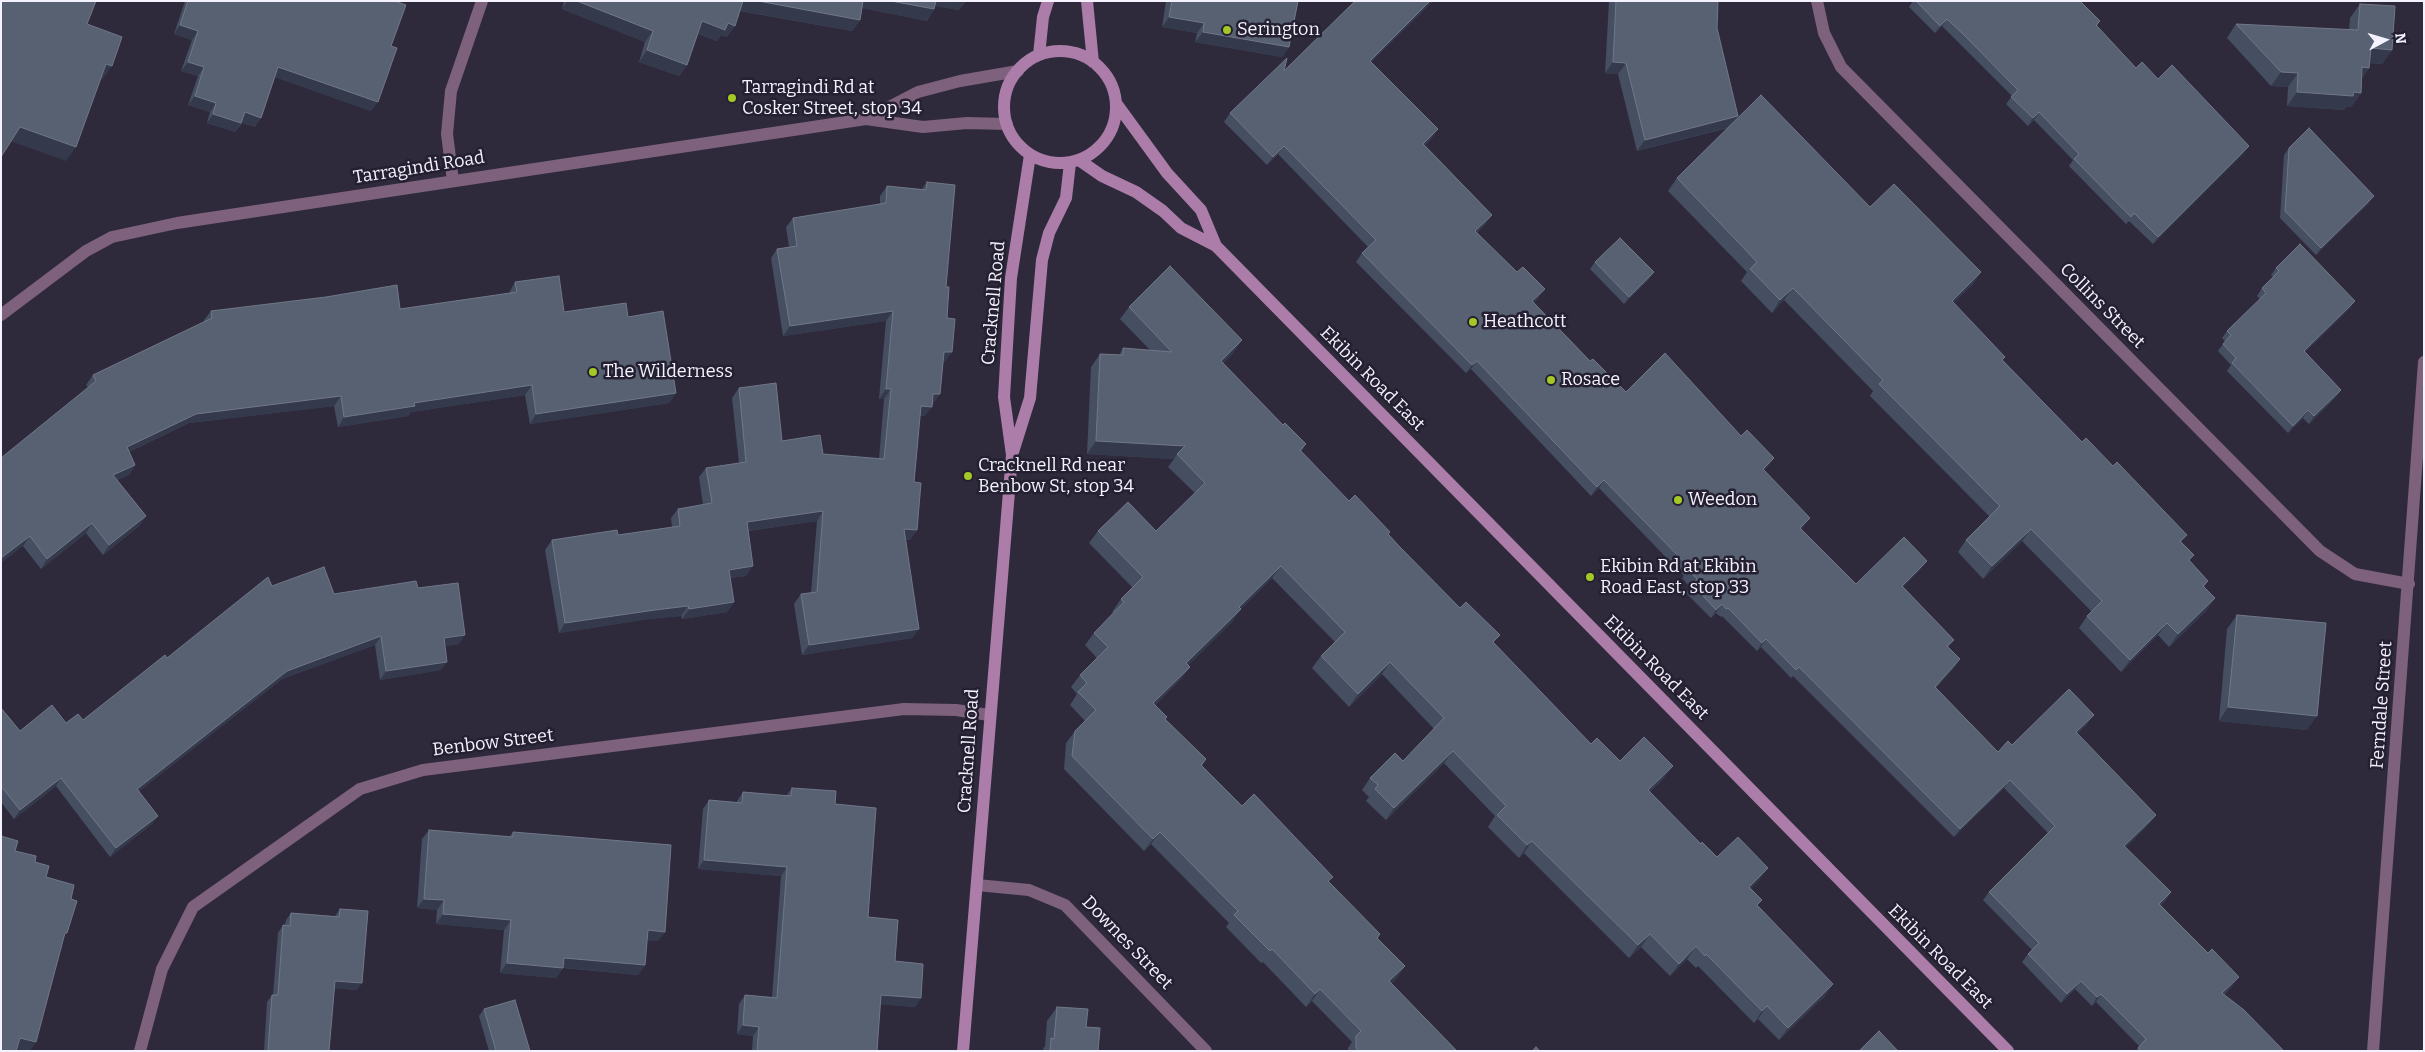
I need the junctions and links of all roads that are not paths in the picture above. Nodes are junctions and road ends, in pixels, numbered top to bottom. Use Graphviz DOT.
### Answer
graph roads {
  1 [pos="482,1"];
  2 [pos="1048,1"];
  3 [pos="1087,1"];
  4 [pos="1817,1"];
  5 [pos="1039,55"];
  6 [pos="1094,62"];
  7 [pos="1018,71"];
  8 [pos="1116,103"];
  9 [pos="866,118"];
  10 [pos="1007,124"];
  11 [pos="1030,154"];
  12 [pos="1075,161"];
  13 [pos="453,181"];
  14 [pos="1216,246"];
  15 [pos="1,315"];
  16 [pos="2424,362"];
  17 [pos="1012,455"];
  18 [pos="2409,584"];
  19 [pos="989,715"];
  20 [pos="977,885"];
  21 [pos="140,1051"];
  22 [pos="963,1051"];
  23 [pos="1206,1051"];
  24 [pos="2008,1051"];
  25 [pos="2373,1051"];
  1 -- 13 [label="street"];
  2 -- 5 [label="street"];
  3 -- 6 [label="street"];
  4 -- 18 [label="street, Collins Street"];
  5 -- 6 [label="street"];
  5 -- 7 [label="street"];
  6 -- 8 [label="street"];
  7 -- 9 [label="street, Tarragindi Road"];
  7 -- 10 [label="street"];
  8 -- 12 [label="street"];
  8 -- 14 [label="street, Ekibin Road East"];
  9 -- 10 [label="street, Tarragindi Road"];
  9 -- 13 [label="street, Tarragindi Road"];
  10 -- 11 [label="street"];
  11 -- 12 [label="street"];
  11 -- 17 [label="street, Cracknell Road"];
  12 -- 14 [label="street, Ekibin Road East"];
  12 -- 17 [label="street, Cracknell Road"];
  13 -- 15 [label="street, Tarragindi Road"];
  14 -- 24 [label="street, Ekibin Road East"];
  16 -- 18 [label="street, Ferndale Street"];
  17 -- 19 [label="street, Cracknell Road"];
  18 -- 25 [label="street, Ferndale Street"];
  19 -- 20 [label="street, Cracknell Road"];
  19 -- 21 [label="street, Benbow Street"];
  20 -- 22 [label="street, Cracknell Road"];
  20 -- 23 [label="street, Downes Street"];
}
